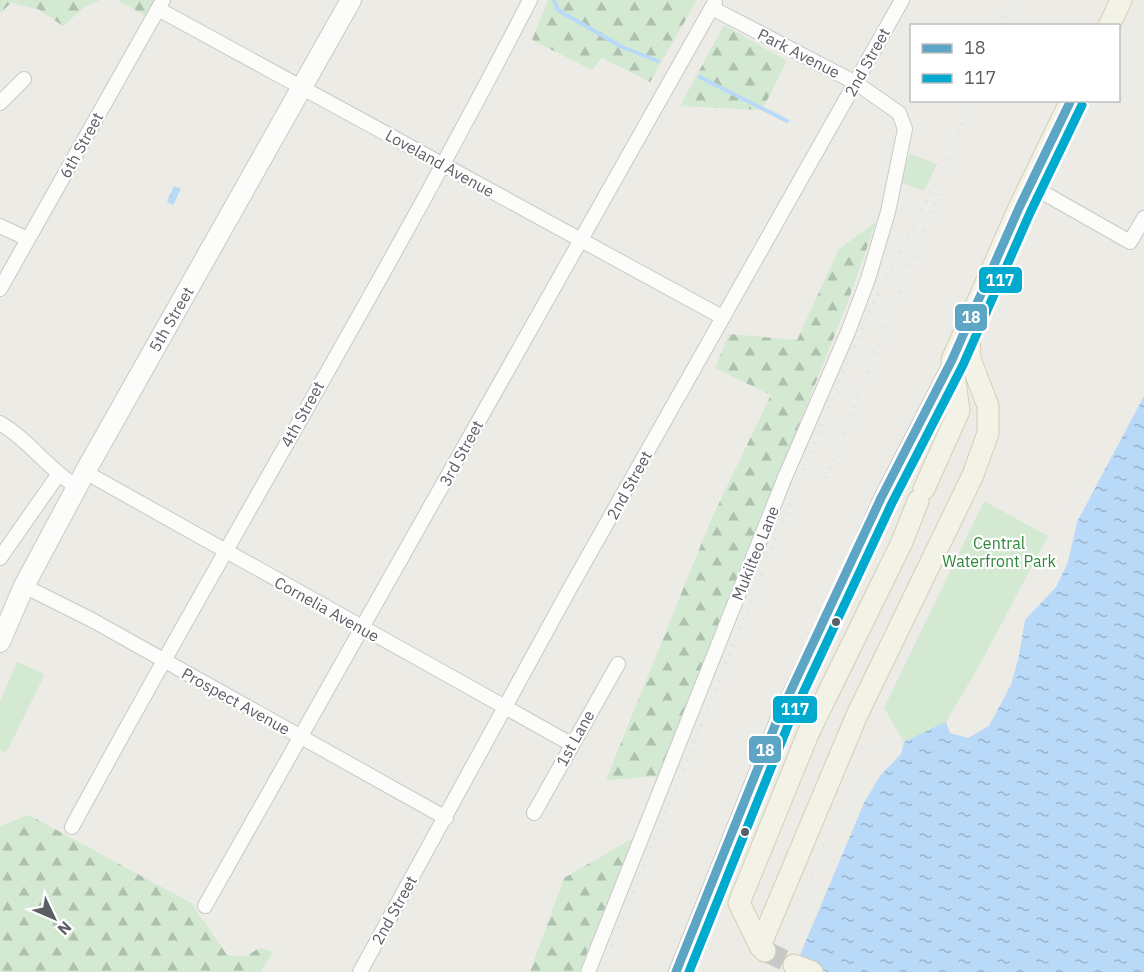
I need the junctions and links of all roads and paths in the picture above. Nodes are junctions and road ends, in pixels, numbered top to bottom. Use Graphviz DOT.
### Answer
graph roads {
  1 [pos="351,0"];
  2 [pos="530,0"];
  3 [pos="902,0"];
  4 [pos="1121,0"];
  5 [pos="714,4"];
  6 [pos="160,5"];
  7 [pos="1109,24"];
  8 [pos="24,79"];
  9 [pos="856,83"];
  10 [pos="302,87"];
  11 [pos="1070,102"];
  12 [pos="0,103"];
  13 [pos="905,129"];
  14 [pos="442,165"];
  15 [pos="1029,188"];
  16 [pos="1144,218"];
  17 [pos="0,226"];
  18 [pos="28,239"];
  19 [pos="581,240"];
  20 [pos="0,289"];
  21 [pos="722,317"];
  22 [pos="969,323"];
  23 [pos="952,360"];
  24 [pos="0,423"];
  25 [pos="58,475"];
  26 [pos="81,479"];
  27 [pos="224,551"];
  28 [pos="0,558"];
  29 [pos="24,586"];
  30 [pos="362,629"];
  31 [pos="0,642"];
  32 [pos="163,660"];
  33 [pos="618,664"];
  34 [pos="505,707"];
  35 [pos="301,738"];
  36 [pos="571,744"];
  37 [pos="534,813"];
  38 [pos="446,818"];
  39 [pos="72,827"];
  40 [pos="205,906"];
  41 [pos="360,972"];
  42 [pos="588,972"];
  43 [pos="676,972"];
  1 -- 10 [label="main road, 5th Street"];
  2 -- 14 [label="street, 4th Street"];
  3 -- 9 [label="street, 2nd Street"];
  4 -- 7 [label="main road"];
  5 -- 9 [label="street, Park Avenue"];
  5 -- 19 [label="street, 3rd Street"];
  6 -- 10 [label="street, Loveland Avenue"];
  6 -- 18 [label="street, 6th Street"];
  8 -- 12 [label="street"];
  9 -- 13 [label="street, Park Avenue"];
  9 -- 21 [label="street, 2nd Street"];
  10 -- 14 [label="street, Loveland Avenue"];
  10 -- 26 [label="main road, 5th Street"];
  11 -- 15 [label="main road"];
  13 -- 42 [label="street, Mukilteo Lane"];
  14 -- 19 [label="street, Loveland Avenue"];
  14 -- 27 [label="street, 4th Street"];
  15 -- 16 [label="street"];
  15 -- 22 [label="main road"];
  17 -- 18 [label="street"];
  18 -- 20 [label="street, 6th Street"];
  19 -- 21 [label="street, Loveland Avenue"];
  19 -- 30 [label="street, 3rd Street"];
  21 -- 34 [label="street, 2nd Street"];
  22 -- 23 [label="main road"];
  22 -- 23 [label="main road"];
  23 -- 43 [label="street"];
  24 -- 25 [label="street, Cornelia Avenue"];
  25 -- 26 [label="street, Cornelia Avenue"];
  25 -- 28 [label="street"];
  26 -- 27 [label="street, Cornelia Avenue"];
  26 -- 29 [label="main road, 5th Street"];
  27 -- 30 [label="street, Cornelia Avenue"];
  27 -- 32 [label="street, 4th Street"];
  29 -- 31 [label="main road, 5th Street"];
  29 -- 32 [label="street, Prospect Avenue"];
  30 -- 34 [label="street, Cornelia Avenue"];
  30 -- 35 [label="street, 3rd Street"];
  32 -- 35 [label="street, Prospect Avenue"];
  32 -- 39 [label="street, 4th Street"];
  33 -- 36 [label="street, 1st Lane"];
  34 -- 36 [label="street, Cornelia Avenue"];
  34 -- 38 [label="street, 2nd Street"];
  35 -- 38 [label="street, Prospect Avenue"];
  35 -- 40 [label="street, 3rd Street"];
  36 -- 37 [label="street, 1st Lane"];
  38 -- 41 [label="street, 2nd Street"];
}
